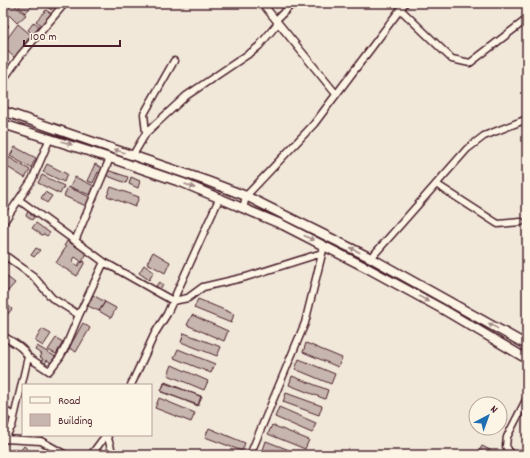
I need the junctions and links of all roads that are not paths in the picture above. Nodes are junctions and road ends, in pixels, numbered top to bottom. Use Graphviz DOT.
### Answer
graph roads {
  1 [pos="65,3"];
  2 [pos="262,3"];
  3 [pos="293,3"];
  4 [pos="405,3"];
  5 [pos="400,9"];
  6 [pos="527,19"];
  7 [pos="277,21"];
  8 [pos="174,61"];
  9 [pos="3,80"];
  10 [pos="336,94"];
  11 [pos="3,111"];
  12 [pos="527,118"];
  13 [pos="3,124"];
  14 [pos="146,133"];
  15 [pos="50,138"];
  16 [pos="133,156"];
  17 [pos="110,158"];
  18 [pos="436,184"];
  19 [pos="246,196"];
  20 [pos="219,199"];
  21 [pos="19,200"];
  22 [pos="243,209"];
  23 [pos="521,222"];
  24 [pos="3,223"];
  25 [pos="75,241"];
  26 [pos="323,249"];
  27 [pos="3,254"];
  28 [pos="372,258"];
  29 [pos="104,262"];
  30 [pos="173,301"];
  31 [pos="79,315"];
  32 [pos="3,336"];
  33 [pos="527,345"];
  34 [pos="28,357"];
  35 [pos="527,359"];
  36 [pos="131,384"];
  37 [pos="527,398"];
  38 [pos="3,409"];
  39 [pos="14,417"];
  40 [pos="105,436"];
  41 [pos="106,436"];
  42 [pos="4,440"];
  43 [pos="66,455"];
  44 [pos="91,455"];
  45 [pos="113,455"];
  46 [pos="250,455"];
  47 [pos="511,455"];
  1 -- 9 [label="street"];
  2 -- 7 [label="street"];
  3 -- 7 [label="street"];
  4 -- 5 [label="street"];
  5 -- 6 [label="street"];
  5 -- 10 [label="street"];
  7 -- 10 [label="street"];
  7 -- 14 [label="street"];
  8 -- 14 [label="street"];
  10 -- 19 [label="street"];
  16 -- 11 [label="main road, one-way"];
  12 -- 18 [label="street"];
  13 -- 15 [label="main road"];
  14 -- 16 [label="street"];
  15 -- 17 [label="main road, one-way"];
  15 -- 21 [label="street"];
  16 -- 19 [label="main road"];
  17 -- 20 [label="main road, one-way"];
  17 -- 25 [label="street"];
  18 -- 23 [label="street"];
  18 -- 28 [label="street"];
  19 -- 22 [label="street"];
  28 -- 19 [label="main road, one-way"];
  20 -- 22 [label="main road"];
  20 -- 30 [label="street"];
  21 -- 24 [label="street"];
  21 -- 25 [label="street"];
  22 -- 26 [label="main road, one-way"];
  25 -- 29 [label="street"];
  26 -- 30 [label="street"];
  26 -- 35 [label="main road, one-way"];
  26 -- 46 [label="street"];
  27 -- 31 [label="street"];
  33 -- 28 [label="main road, one-way"];
  29 -- 30 [label="street"];
  29 -- 31 [label="street"];
  30 -- 36 [label="street"];
  31 -- 34 [label="street"];
  32 -- 34 [label="street"];
  34 -- 39 [label="street"];
  37 -- 47 [label="street"];
  38 -- 39 [label="street"];
  39 -- 42 [label="street"];
  40 -- 44 [label="street"];
  41 -- 45 [label="street"];
  42 -- 43 [label="street"];
}
